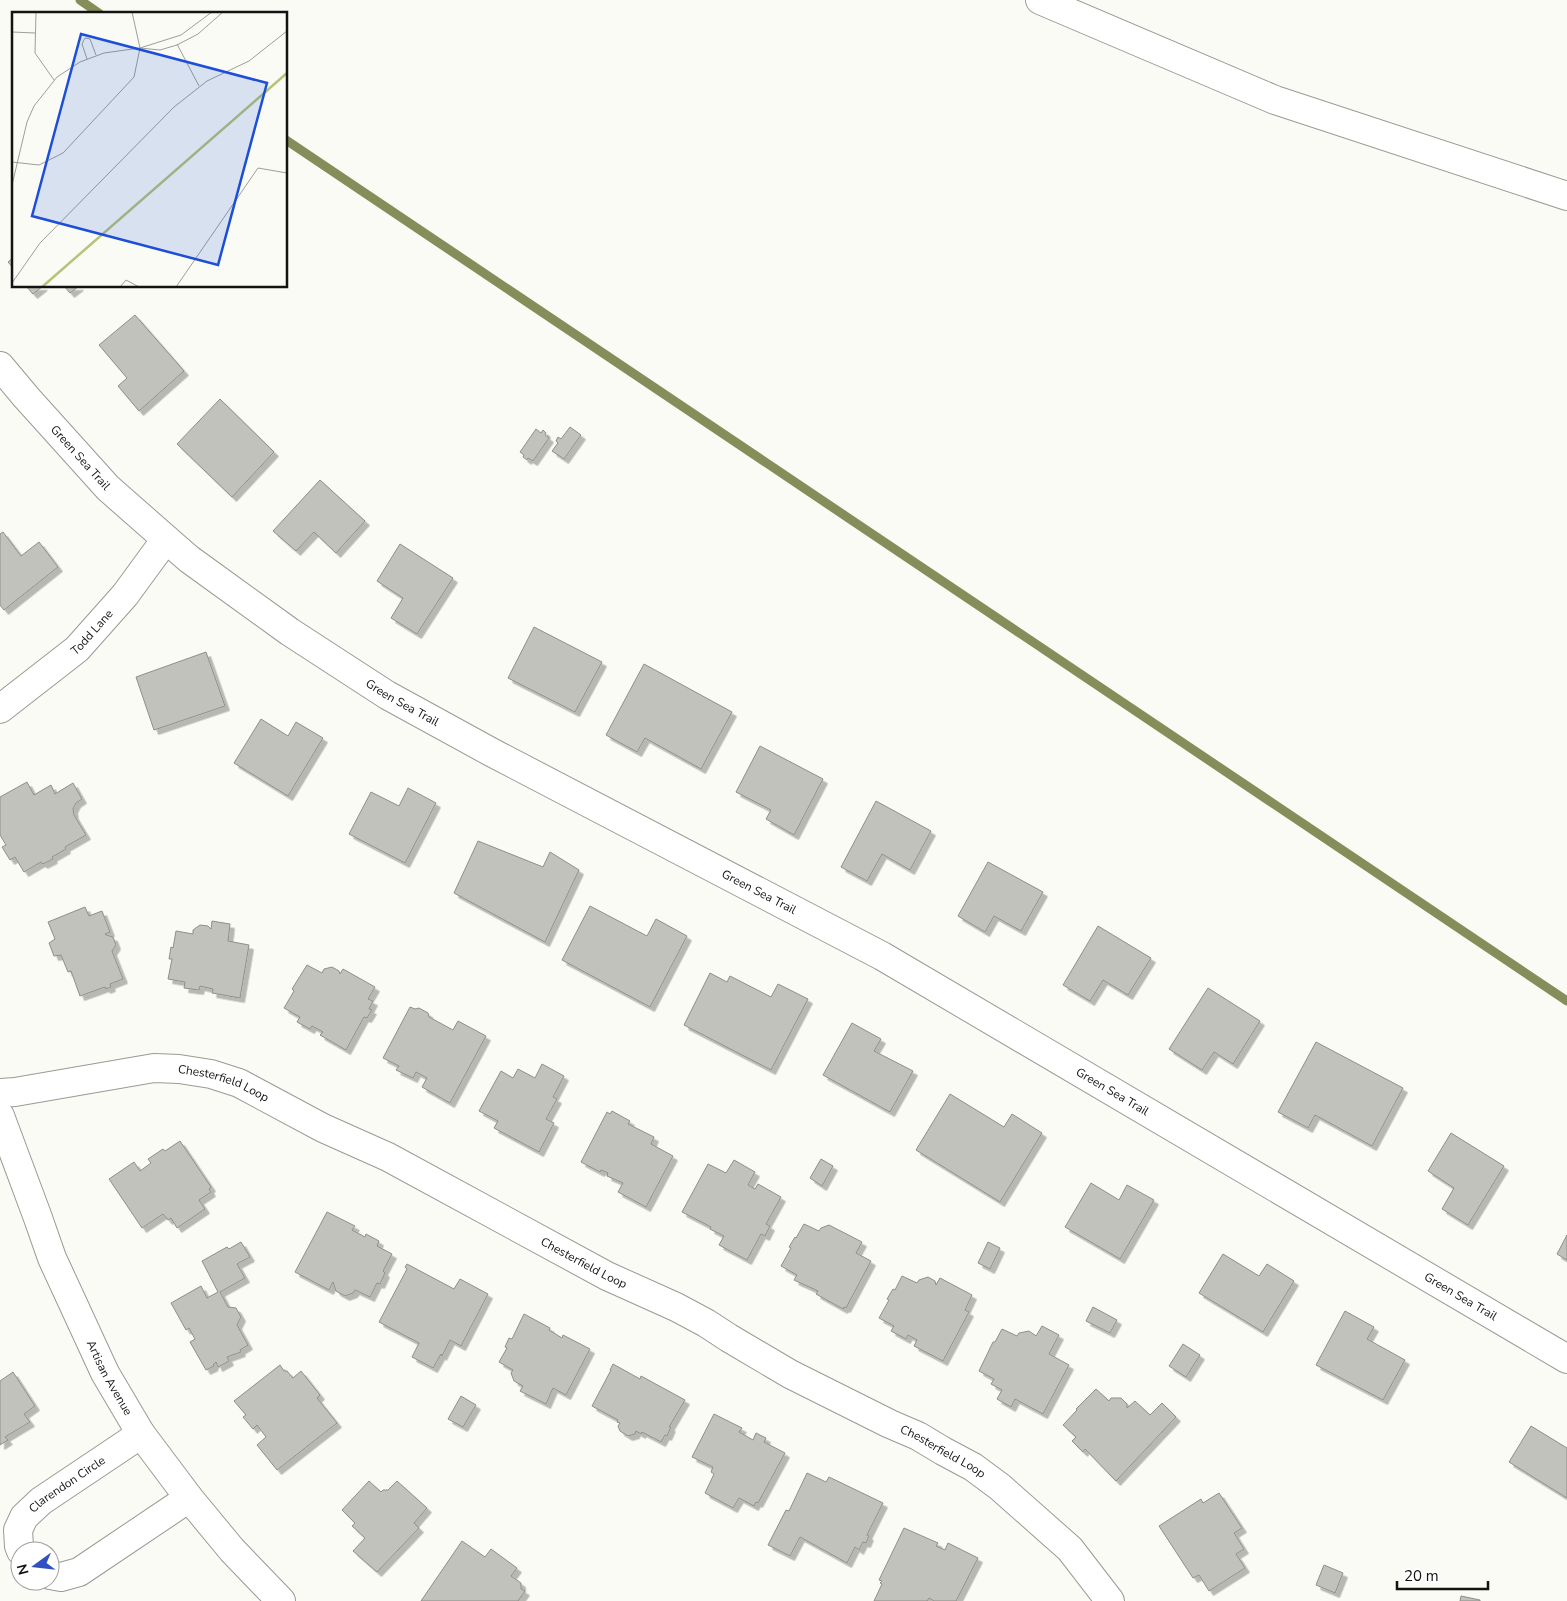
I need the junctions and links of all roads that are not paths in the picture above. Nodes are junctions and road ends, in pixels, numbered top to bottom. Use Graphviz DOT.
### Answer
graph roads {
  1 [pos="1040,0"];
  2 [pos="1567,196"];
  3 [pos="0,366"];
  4 [pos="166,539"];
  5 [pos="0,709"];
  6 [pos="0,1093"];
  7 [pos="0,1116"];
  8 [pos="1567,1359"];
  9 [pos="141,1434"];
  10 [pos="188,1498"];
  11 [pos="18,1541"];
  12 [pos="60,1577"];
  13 [pos="281,1601"];
  14 [pos="1110,1601"];
  1 -- 2 [label="street"];
  3 -- 4 [label="street, Green Sea Trail"];
  4 -- 5 [label="street, Todd Lane"];
  4 -- 8 [label="street, Green Sea Trail"];
  6 -- 14 [label="street, Chesterfield Loop"];
  7 -- 9 [label="street, Artisan Avenue"];
  9 -- 10 [label="street, Artisan Avenue"];
  9 -- 11 [label="street, Clarendon Circle"];
  10 -- 12 [label="street"];
  10 -- 13 [label="street, Artisan Avenue"];
}
